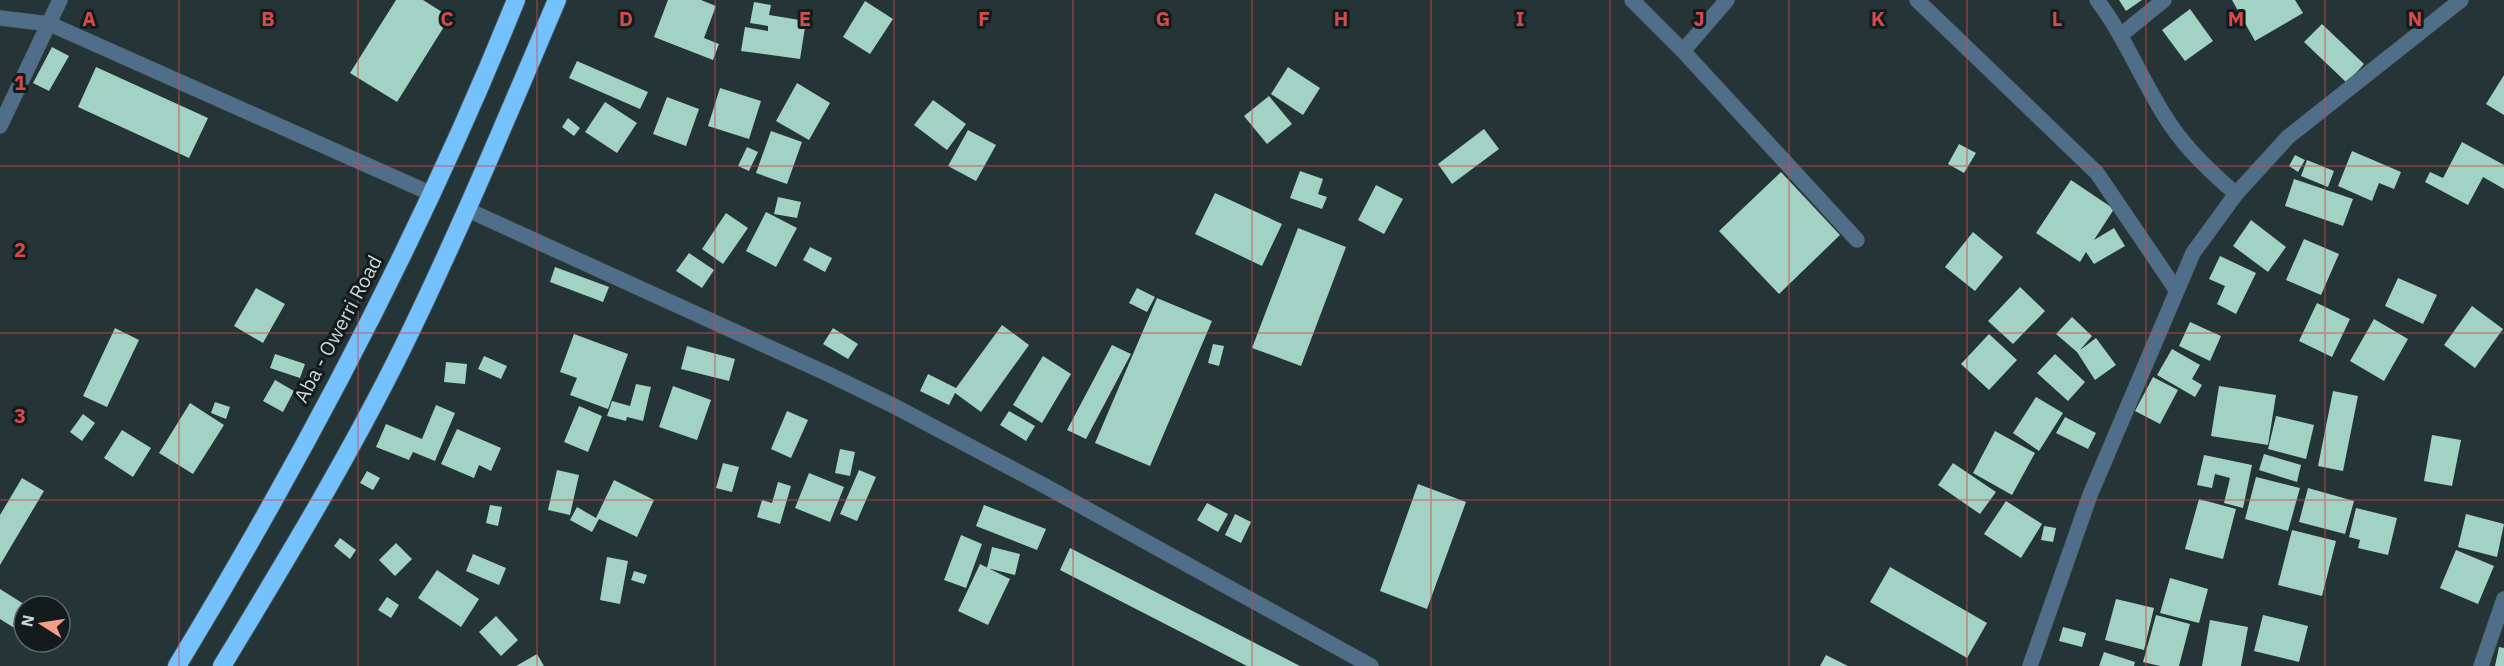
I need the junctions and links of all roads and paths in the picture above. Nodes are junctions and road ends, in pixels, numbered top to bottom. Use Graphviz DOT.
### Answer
graph roads {
  1 [pos="60,0"];
  2 [pos="516,0"];
  3 [pos="557,0"];
  4 [pos="1632,0"];
  5 [pos="1727,0"];
  6 [pos="1917,0"];
  7 [pos="2097,0"];
  8 [pos="2164,0"];
  9 [pos="2461,0"];
  10 [pos="0,18"];
  11 [pos="50,24"];
  12 [pos="2121,35"];
  13 [pos="1683,51"];
  14 [pos="0,126"];
  15 [pos="432,194"];
  16 [pos="2236,194"];
  17 [pos="468,210"];
  18 [pos="1857,240"];
  19 [pos="2177,291"];
  20 [pos="2504,599"];
  21 [pos="177,666"];
  22 [pos="222,666"];
  23 [pos="1371,666"];
  24 [pos="2030,666"];
  25 [pos="2481,666"];
  1 -- 11 [label="street"];
  2 -- 15 [label="highway, Aba - Owerri Road"];
  3 -- 17 [label="highway"];
  4 -- 13 [label="street"];
  5 -- 13 [label="street"];
  6 -- 19 [label="street"];
  7 -- 12 [label="street"];
  8 -- 12 [label="street"];
  9 -- 16 [label="street"];
  10 -- 11 [label="street"];
  11 -- 14 [label="street"];
  11 -- 15 [label="street"];
  12 -- 16 [label="street"];
  13 -- 18 [label="street"];
  15 -- 21 [label="highway, Aba - Owerri Road"];
  16 -- 19 [label="street"];
  17 -- 22 [label="highway"];
  17 -- 23 [label="street"];
  19 -- 24 [label="street"];
  20 -- 25 [label="street"];
}
